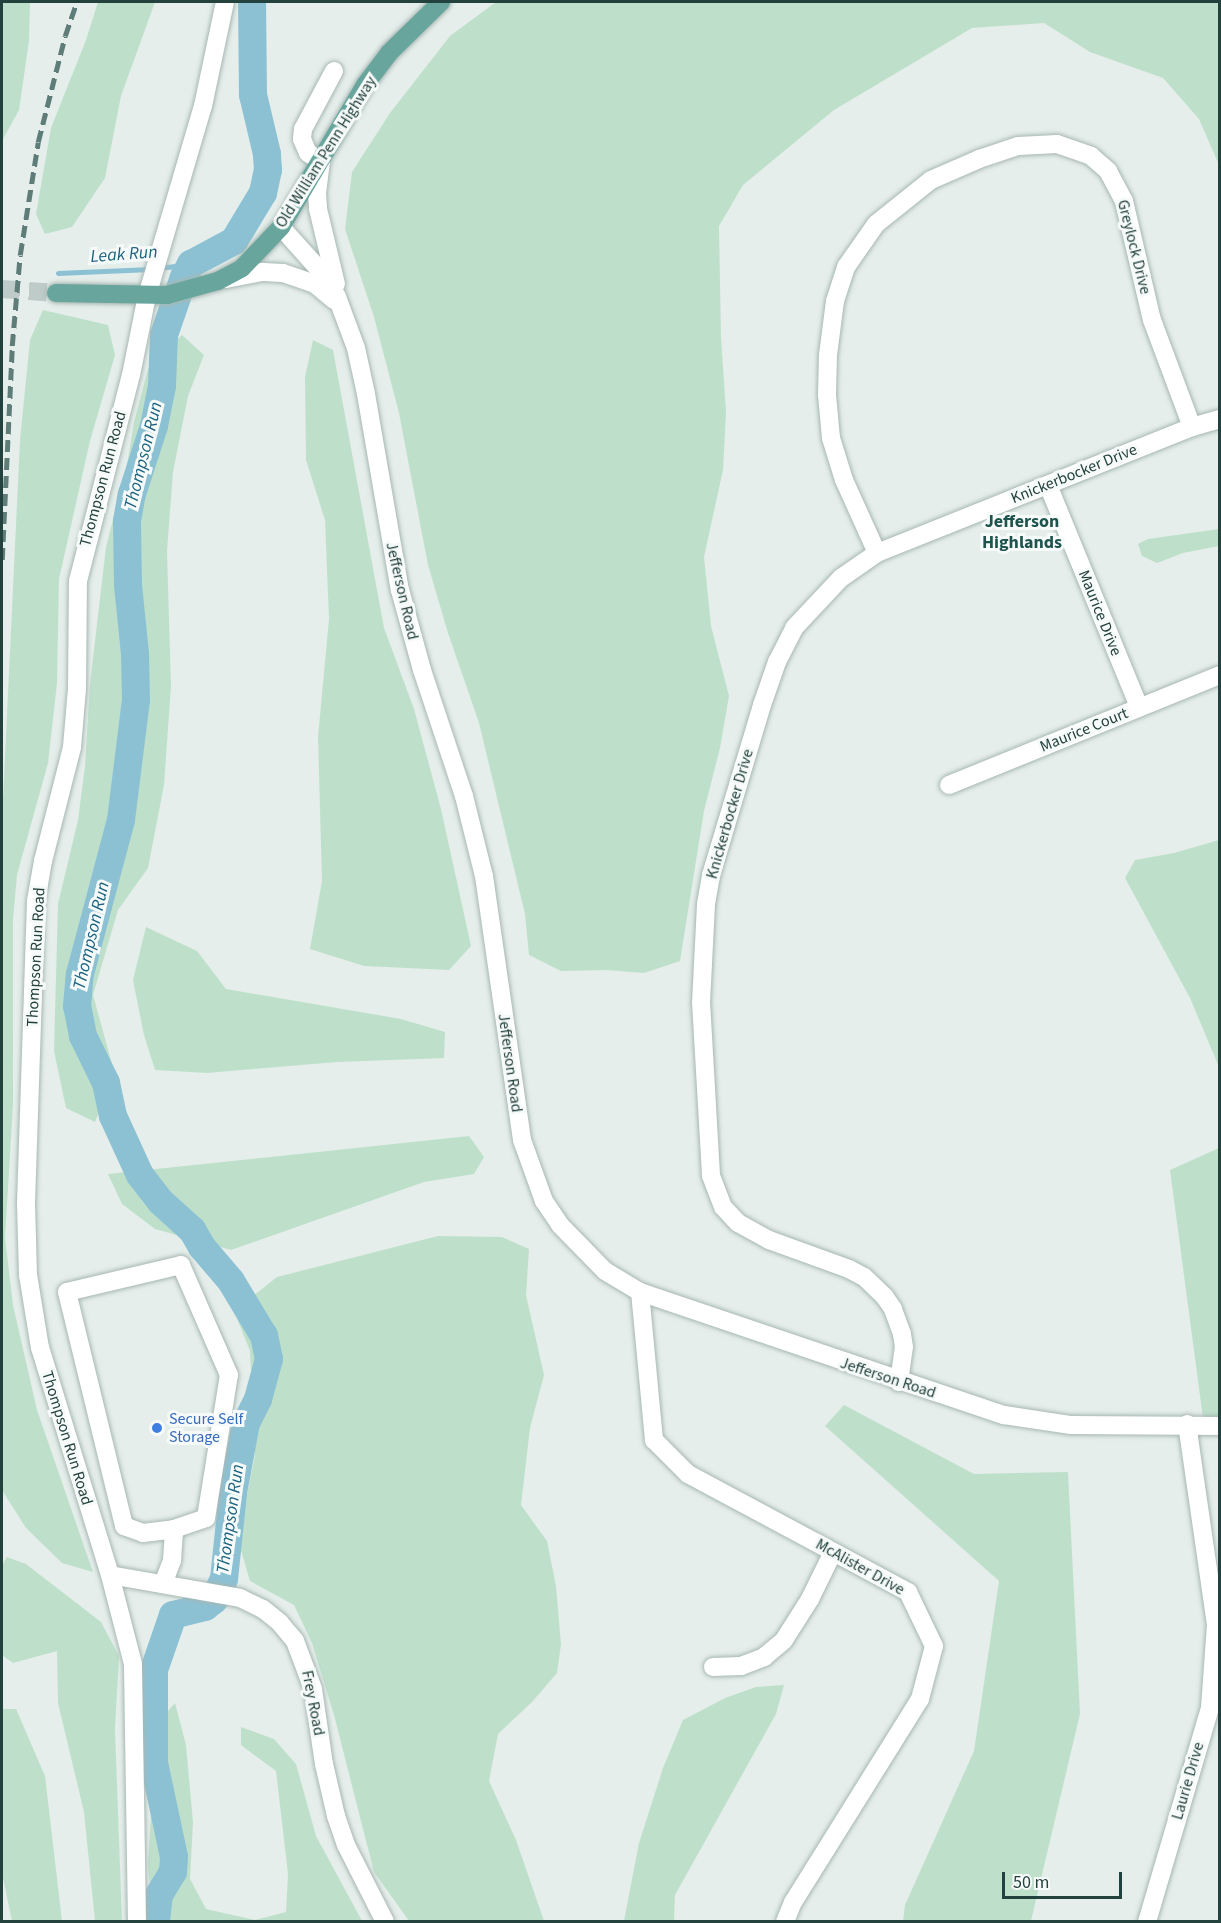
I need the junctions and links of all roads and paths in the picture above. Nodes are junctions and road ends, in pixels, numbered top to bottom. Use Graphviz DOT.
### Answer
graph roads {
  1 [pos="225,2"];
  2 [pos="441,2"];
  3 [pos="334,71"];
  4 [pos="321,161"];
  5 [pos="281,227"];
  6 [pos="218,281"];
  7 [pos="149,291"];
  8 [pos="56,293"];
  9 [pos="342,309"];
  10 [pos="1220,419"];
  11 [pos="1192,427"];
  12 [pos="1048,484"];
  13 [pos="877,553"];
  14 [pos="1220,675"];
  15 [pos="1139,707"];
  16 [pos="949,786"];
  17 [pos="640,1292"];
  18 [pos="899,1382"];
  19 [pos="1187,1424"];
  20 [pos="1220,1426"];
  21 [pos="174,1529"];
  22 [pos="833,1552"];
  23 [pos="110,1575"];
  24 [pos="163,1584"];
  25 [pos="713,1667"];
  26 [pos="137,1922"];
  27 [pos="385,1922"];
  28 [pos="784,1922"];
  29 [pos="1147,1922"];
  1 -- 7 [label="street, Thompson Run Road"];
  2 -- 4 [label="main road, Old William Penn Highway"];
  3 -- 4 [label="street"];
  4 -- 5 [label="main road, Old William Penn Highway"];
  4 -- 9 [label="street"];
  5 -- 6 [label="main road, Old William Penn Highway"];
  5 -- 9 [label="street, Jefferson Road"];
  6 -- 7 [label="main road, Old William Penn Highway"];
  6 -- 9 [label="street"];
  7 -- 8 [label="main road, Old William Penn Highway"];
  7 -- 23 [label="street, Thompson Run Road"];
  9 -- 17 [label="street, Jefferson Road"];
  10 -- 11 [label="street, Knickerbocker Drive"];
  11 -- 12 [label="street, Knickerbocker Drive"];
  11 -- 13 [label="street, Greylock Drive"];
  12 -- 13 [label="street, Knickerbocker Drive"];
  12 -- 15 [label="street, Maurice Drive"];
  13 -- 18 [label="street, Knickerbocker Drive"];
  14 -- 15 [label="street, Maurice Court"];
  15 -- 16 [label="street, Maurice Court"];
  17 -- 18 [label="street, Jefferson Road"];
  17 -- 22 [label="street, McAlister Drive"];
  18 -- 19 [label="street, Jefferson Road"];
  19 -- 20 [label="street, Jefferson Road"];
  19 -- 29 [label="street, Laurie Drive"];
  21 -- 21 [label="street"];
  21 -- 24 [label="street"];
  22 -- 25 [label="street"];
  22 -- 28 [label="street, McAlister Drive"];
  23 -- 24 [label="street, Frey Road"];
  23 -- 26 [label="street, Thompson Run Road"];
  24 -- 27 [label="street, Frey Road"];
}
